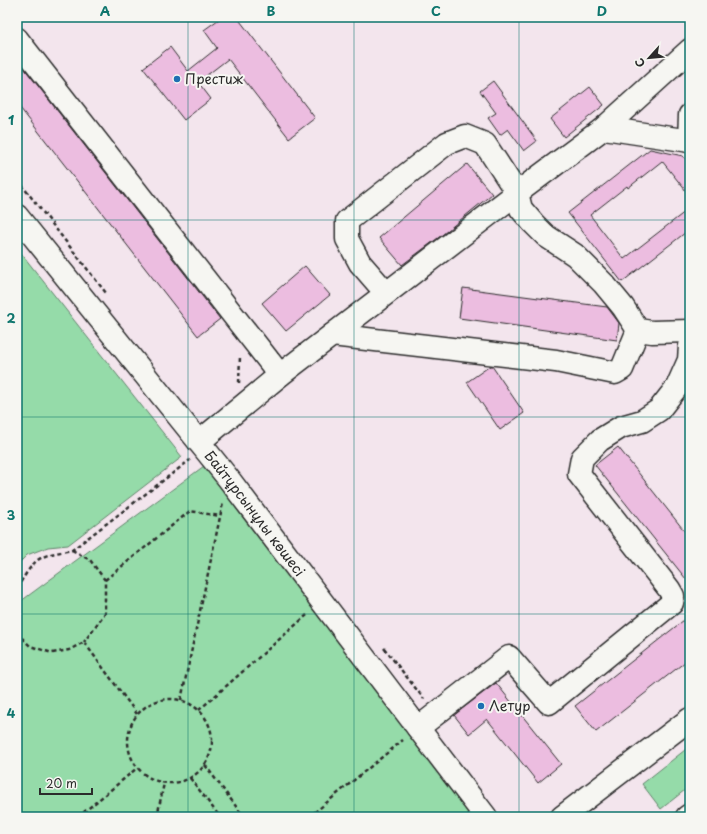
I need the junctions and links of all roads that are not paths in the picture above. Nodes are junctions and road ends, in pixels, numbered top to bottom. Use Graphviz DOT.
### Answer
graph roads {
  1 [pos="17,38"];
  2 [pos="690,50"];
  3 [pos="690,115"];
  4 [pos="604,128"];
  5 [pos="689,141"];
  6 [pos="517,193"];
  7 [pos="17,216"];
  8 [pos="386,294"];
  9 [pos="638,330"];
  10 [pos="690,331"];
  11 [pos="332,335"];
  12 [pos="690,346"];
  13 [pos="280,375"];
  14 [pos="195,450"];
  15 [pos="690,719"];
  16 [pos="418,728"];
  17 [pos="690,815"];
  18 [pos="486,817"];
  19 [pos="562,817"];
  20 [pos="687,817"];
  1 -- 13 [label="street"];
  2 -- 4 [label="street"];
  3 -- 5 [label="street"];
  4 -- 5 [label="street"];
  4 -- 6 [label="street"];
  6 -- 8 [label="street"];
  6 -- 8 [label="street"];
  6 -- 9 [label="street"];
  7 -- 14 [label="street, Байтұрсынұлы көшесі"];
  8 -- 11 [label="street"];
  9 -- 10 [label="street"];
  9 -- 11 [label="street"];
  11 -- 13 [label="street"];
  12 -- 16 [label="street"];
  13 -- 14 [label="street"];
  14 -- 16 [label="street, Байтұрсынұлы көшесі"];
  15 -- 19 [label="street"];
  16 -- 18 [label="street, Байтұрсынұлы көшесі"];
  17 -- 20 [label="street"];
}
